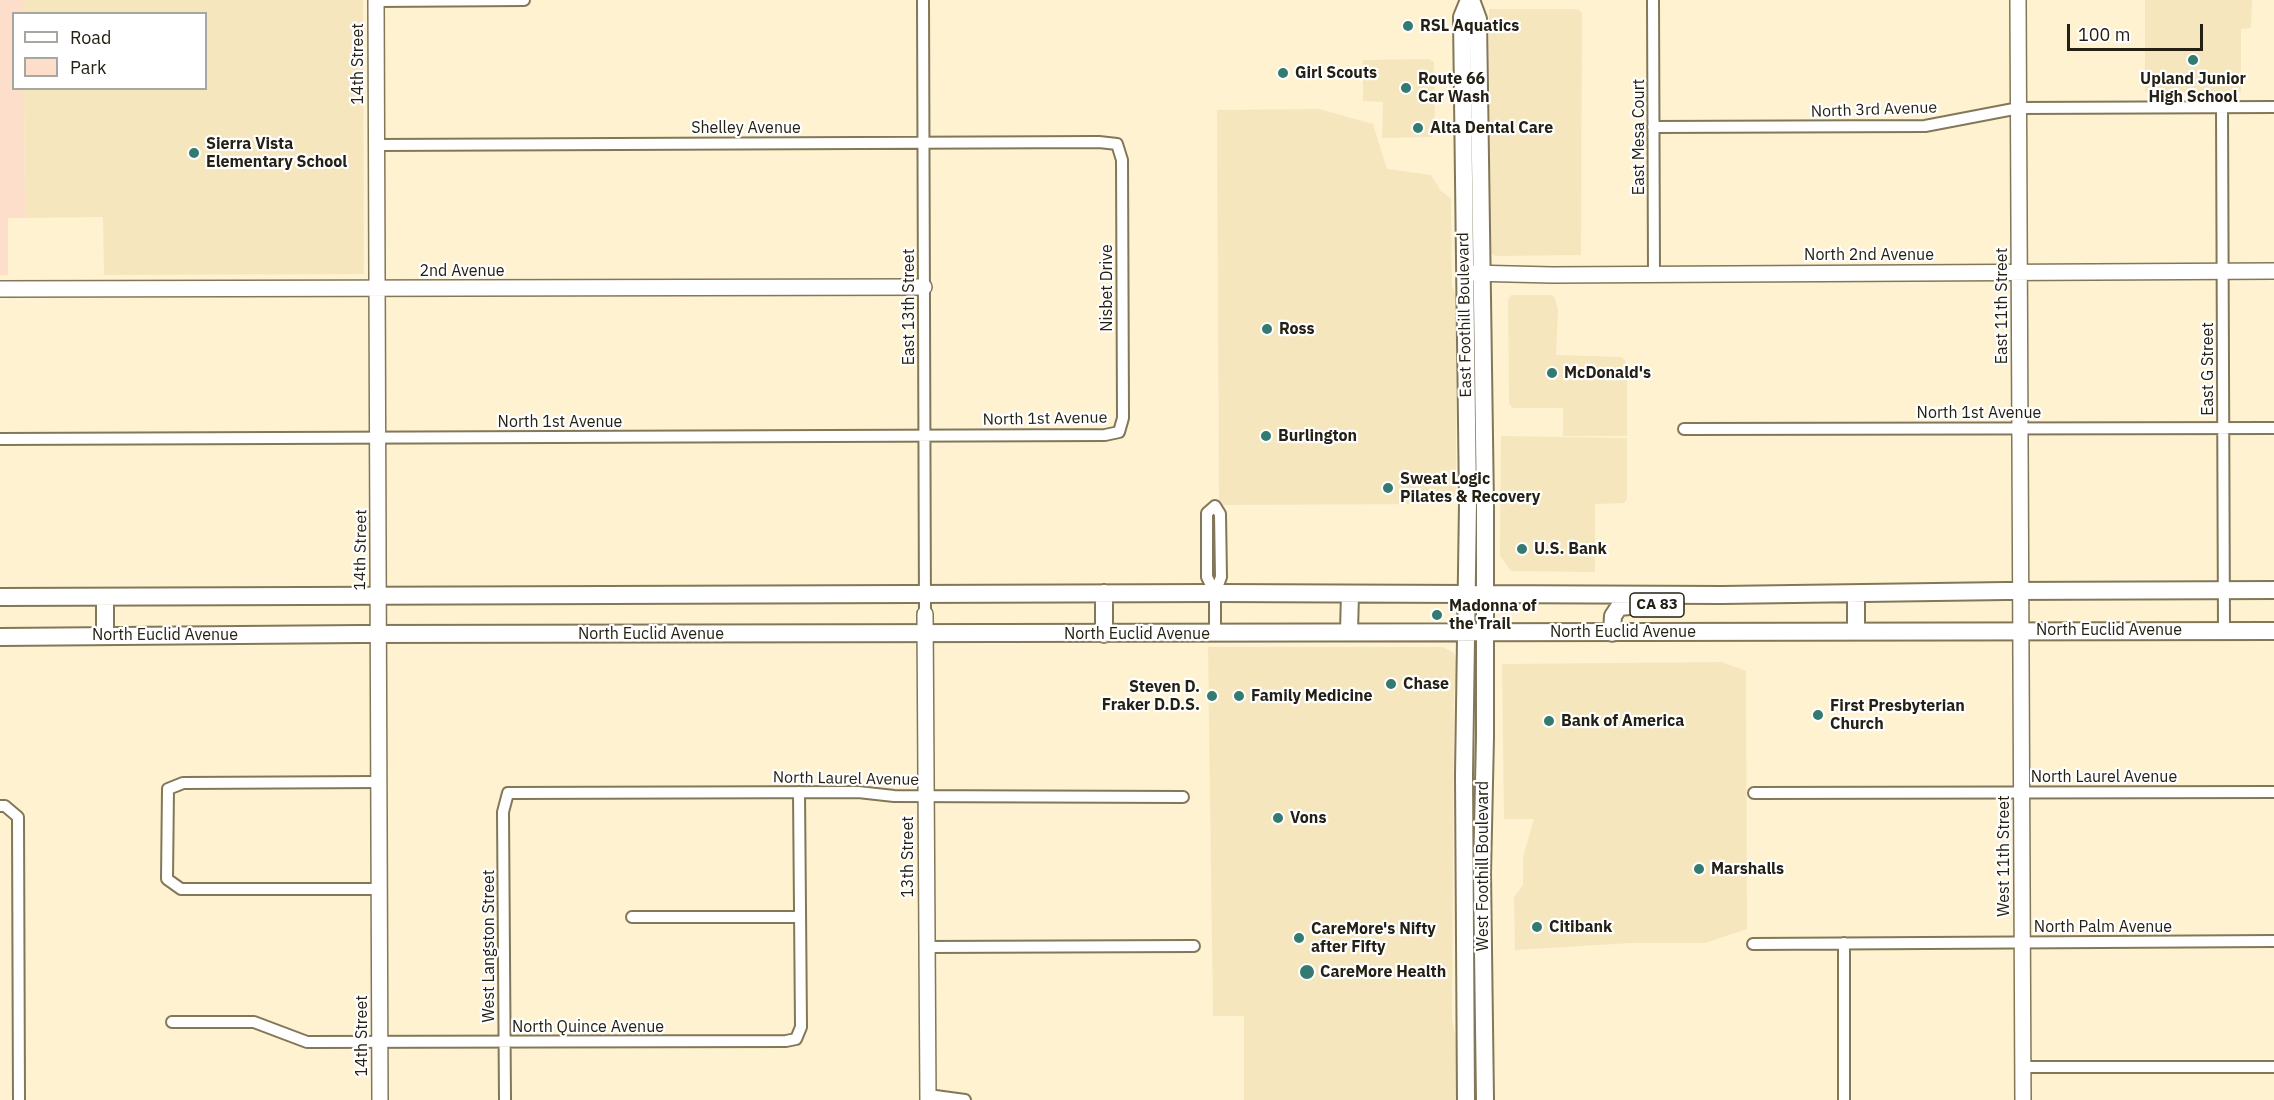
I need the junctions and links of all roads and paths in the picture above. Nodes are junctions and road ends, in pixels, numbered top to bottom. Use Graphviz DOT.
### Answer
graph roads {
  1 [pos="376,0"];
  2 [pos="524,0"];
  3 [pos="923,0"];
  4 [pos="1470,0"];
  5 [pos="1653,0"];
  6 [pos="2019,0"];
  7 [pos="2274,106"];
  8 [pos="2222,107"];
  9 [pos="2019,108"];
  10 [pos="1653,127"];
  11 [pos="924,142"];
  12 [pos="1117,144"];
  13 [pos="376,145"];
  14 [pos="2274,271"];
  15 [pos="2223,272"];
  16 [pos="1464,273"];
  17 [pos="1481,273"];
  18 [pos="2020,273"];
  19 [pos="1654,274"];
  20 [pos="924,287"];
  21 [pos="0,289"];
  22 [pos="377,289"];
  23 [pos="2020,428"];
  24 [pos="2223,428"];
  25 [pos="2274,428"];
  26 [pos="1684,429"];
  27 [pos="1119,432"];
  28 [pos="924,436"];
  29 [pos="377,438"];
  30 [pos="0,439"];
  31 [pos="2224,590"];
  32 [pos="2274,590"];
  33 [pos="2021,591"];
  34 [pos="926,593"];
  35 [pos="1104,593"];
  36 [pos="1215,593"];
  37 [pos="1350,594"];
  38 [pos="1857,594"];
  39 [pos="1467,595"];
  40 [pos="1486,595"];
  41 [pos="1722,595"];
  42 [pos="378,596"];
  43 [pos="0,597"];
  44 [pos="105,597"];
  45 [pos="2021,611"];
  46 [pos="925,614"];
  47 [pos="2224,630"];
  48 [pos="1349,631"];
  49 [pos="1856,631"];
  50 [pos="2021,631"];
  51 [pos="2274,631"];
  52 [pos="1465,632"];
  53 [pos="1484,632"];
  54 [pos="1612,633"];
  55 [pos="378,634"];
  56 [pos="925,634"];
  57 [pos="1104,634"];
  58 [pos="1215,634"];
  59 [pos="105,636"];
  60 [pos="0,637"];
  61 [pos="379,782"];
  62 [pos="799,792"];
  63 [pos="2274,792"];
  64 [pos="508,793"];
  65 [pos="1754,793"];
  66 [pos="2022,793"];
  67 [pos="926,796"];
  68 [pos="1183,797"];
  69 [pos="0,806"];
  70 [pos="1465,870"];
  71 [pos="379,889"];
  72 [pos="632,916"];
  73 [pos="799,916"];
  74 [pos="2274,941"];
  75 [pos="2022,942"];
  76 [pos="1753,944"];
  77 [pos="1844,944"];
  78 [pos="1194,946"];
  79 [pos="926,947"];
  80 [pos="1483,963"];
  81 [pos="172,1022"];
  82 [pos="380,1043"];
  83 [pos="504,1043"];
  84 [pos="2274,1066"];
  85 [pos="2023,1067"];
  86 [pos="927,1098"];
  87 [pos="19,1100"];
  88 [pos="380,1100"];
  89 [pos="505,1100"];
  90 [pos="965,1100"];
  91 [pos="1466,1100"];
  92 [pos="1485,1100"];
  93 [pos="1844,1100"];
  94 [pos="2023,1100"];
  1 -- 2 [label="street"];
  1 -- 13 [label="street, 14th Street"];
  3 -- 11 [label="street, East 13th Street"];
  4 -- 16 [label="main road, East Foothill Boulevard"];
  4 -- 17 [label="main road, East Foothill Boulevard"];
  5 -- 10 [label="street, East Mesa Court"];
  6 -- 9 [label="street, East 11th Street"];
  7 -- 8 [label="street, North 3rd Avenue"];
  8 -- 9 [label="street, North 3rd Avenue"];
  8 -- 15 [label="street, East G Street"];
  9 -- 10 [label="street, North 3rd Avenue"];
  9 -- 18 [label="street, East 11th Street"];
  10 -- 19 [label="street, East Mesa Court"];
  11 -- 12 [label="street, Shelley Avenue"];
  11 -- 13 [label="street, Shelley Avenue"];
  11 -- 20 [label="street, East 13th Street"];
  12 -- 27 [label="street, Nisbet Drive"];
  13 -- 22 [label="street, 14th Street"];
  14 -- 15 [label="street, North 2nd Avenue"];
  15 -- 18 [label="street, North 2nd Avenue"];
  15 -- 24 [label="street, East G Street"];
  16 -- 17 [label="street, North 2nd Avenue"];
  16 -- 39 [label="main road, East Foothill Boulevard"];
  17 -- 19 [label="street, North 2nd Avenue"];
  17 -- 40 [label="main road, East Foothill Boulevard"];
  18 -- 19 [label="street, North 2nd Avenue"];
  18 -- 23 [label="street, East 11th Street"];
  20 -- 22 [label="street, 2nd Avenue"];
  20 -- 28 [label="street, East 13th Street"];
  21 -- 22 [label="street, 2nd Avenue"];
  22 -- 29 [label="street, 14th Street"];
  23 -- 24 [label="street, North 1st Avenue"];
  23 -- 26 [label="street, North 1st Avenue"];
  23 -- 33 [label="street, East 11th Street"];
  24 -- 25 [label="street, North 1st Avenue"];
  24 -- 31 [label="street, East G Street"];
  27 -- 28 [label="street, North 1st Avenue"];
  28 -- 29 [label="street, North 1st Avenue"];
  28 -- 34 [label="street, East 13th Street"];
  29 -- 30 [label="street, North 1st Avenue"];
  29 -- 42 [label="street, 14th Street"];
  31 -- 32 [label="main road"];
  31 -- 33 [label="main road"];
  31 -- 47 [label="street, East G Street"];
  33 -- 38 [label="main road"];
  33 -- 45 [label="street, East 11th Street"];
  34 -- 35 [label="main road"];
  34 -- 42 [label="main road"];
  34 -- 46 [label="street, East 13th Street"];
  35 -- 36 [label="main road"];
  35 -- 57 [label="main road"];
  36 -- 36 [label="street"];
  36 -- 37 [label="main road"];
  36 -- 58 [label="street"];
  37 -- 39 [label="main road"];
  37 -- 48 [label="main road"];
  38 -- 41 [label="main road"];
  38 -- 49 [label="main road"];
  39 -- 40 [label="main road"];
  39 -- 52 [label="main road, East Foothill Boulevard"];
  40 -- 41 [label="main road"];
  40 -- 53 [label="main road, East Foothill Boulevard"];
  41 -- 54 [label="main road, CA 83"];
  42 -- 44 [label="main road"];
  42 -- 55 [label="street, 14th Street"];
  43 -- 44 [label="main road"];
  44 -- 59 [label="main road"];
  45 -- 50 [label="street, West 11th Street"];
  46 -- 56 [label="street, 13th Street"];
  47 -- 50 [label="main road, North Euclid Avenue"];
  47 -- 51 [label="main road, North Euclid Avenue"];
  48 -- 52 [label="main road, North Euclid Avenue"];
  48 -- 58 [label="main road, North Euclid Avenue"];
  49 -- 50 [label="main road, North Euclid Avenue"];
  49 -- 54 [label="main road, North Euclid Avenue"];
  50 -- 66 [label="street, West 11th Street"];
  52 -- 53 [label="main road, North Euclid Avenue"];
  52 -- 70 [label="main road, West Foothill Boulevard"];
  53 -- 54 [label="main road, North Euclid Avenue"];
  53 -- 80 [label="main road, West Foothill Boulevard"];
  55 -- 56 [label="main road, North Euclid Avenue"];
  55 -- 59 [label="main road, North Euclid Avenue"];
  55 -- 61 [label="street, 14th Street"];
  56 -- 57 [label="main road, North Euclid Avenue"];
  56 -- 67 [label="street, 13th Street"];
  57 -- 58 [label="main road, North Euclid Avenue"];
  59 -- 60 [label="main road, North Euclid Avenue"];
  61 -- 71 [label="street, 14th Street"];
  61 -- 71 [label="street"];
  62 -- 64 [label="street, North Laurel Avenue"];
  62 -- 67 [label="street, North Laurel Avenue"];
  62 -- 73 [label="street"];
  63 -- 66 [label="street, North Laurel Avenue"];
  64 -- 83 [label="street, West Langston Street"];
  65 -- 66 [label="street, North Laurel Avenue"];
  66 -- 75 [label="street, West 11th Street"];
  67 -- 68 [label="street, North Laurel Avenue"];
  67 -- 79 [label="street, 13th Street"];
  69 -- 87 [label="street"];
  70 -- 80 [label="main road"];
  70 -- 91 [label="main road, West Foothill Boulevard"];
  71 -- 82 [label="street, 14th Street"];
  72 -- 73 [label="street"];
  73 -- 83 [label="street, North Quince Avenue"];
  74 -- 75 [label="street, North Palm Avenue"];
  75 -- 77 [label="street, North Palm Avenue"];
  75 -- 85 [label="street, West 11th Street"];
  76 -- 77 [label="street, North Palm Avenue"];
  77 -- 93 [label="street"];
  78 -- 79 [label="street"];
  79 -- 86 [label="street, 13th Street"];
  80 -- 92 [label="main road, West Foothill Boulevard"];
  81 -- 82 [label="street, North Quince Avenue"];
  82 -- 83 [label="street, North Quince Avenue"];
  82 -- 88 [label="street, 14th Street"];
  83 -- 89 [label="street, West Langston Street"];
  84 -- 85 [label="street"];
  85 -- 94 [label="street, West 11th Street"];
  86 -- 90 [label="street"];
}
